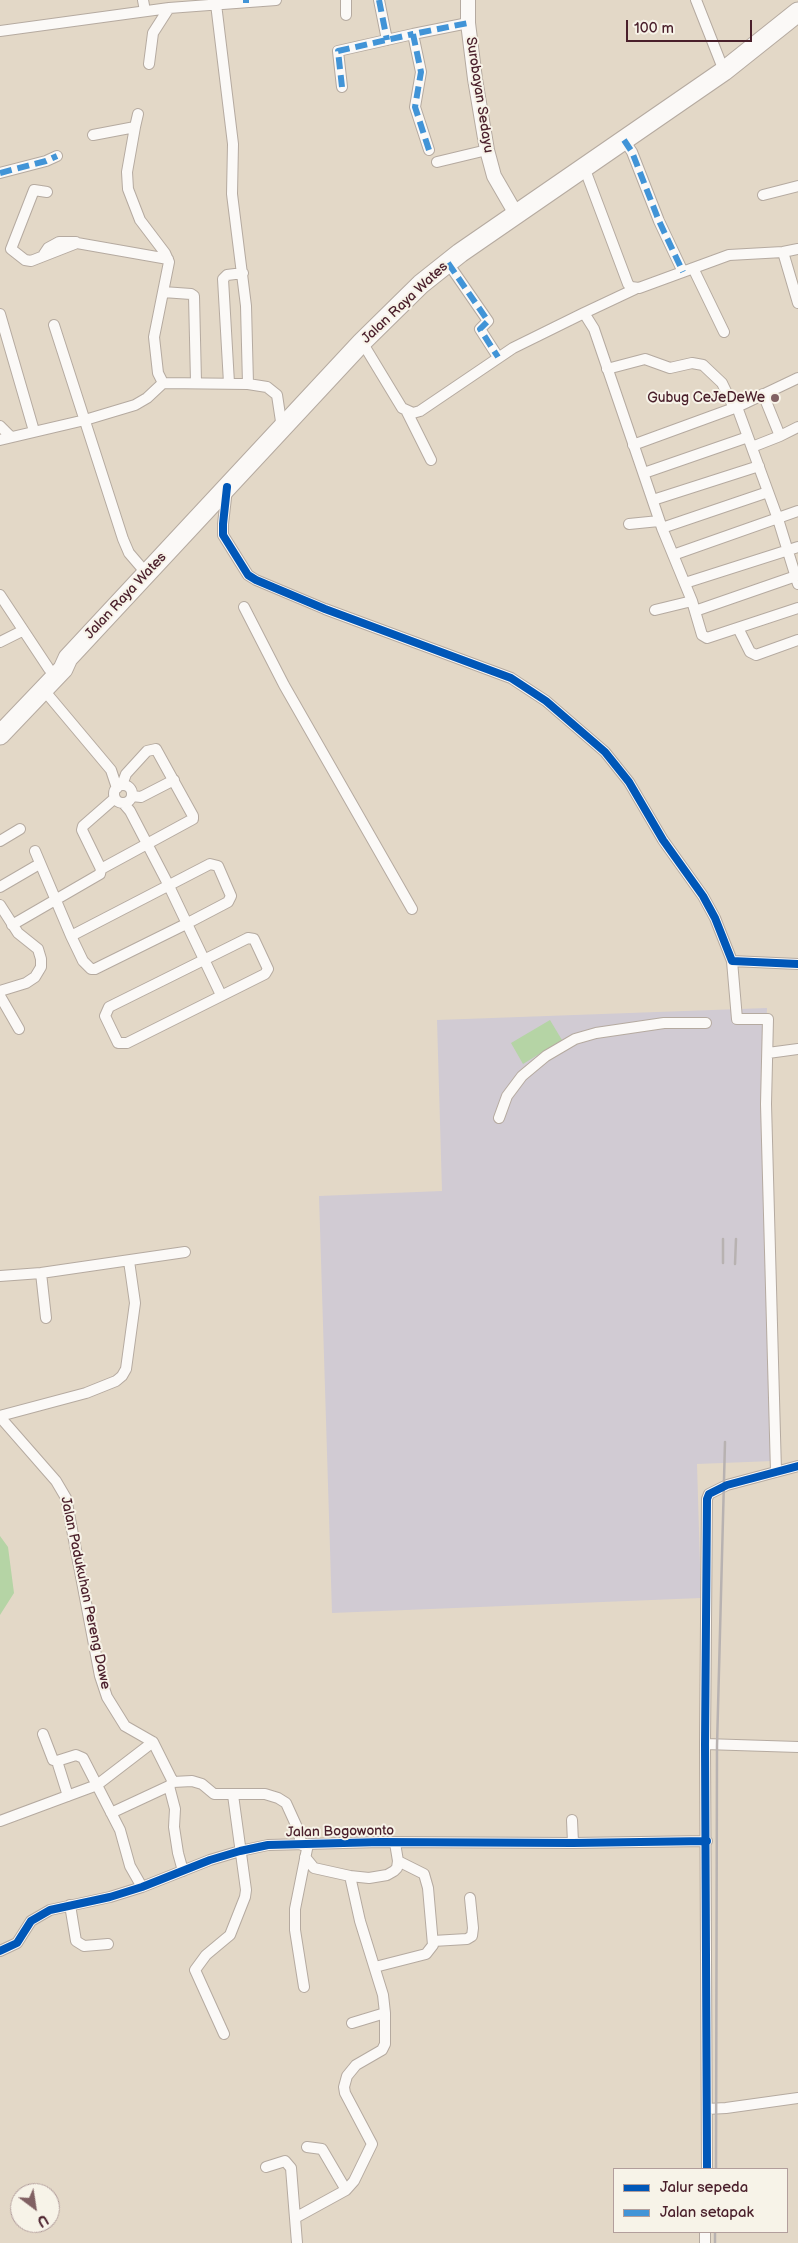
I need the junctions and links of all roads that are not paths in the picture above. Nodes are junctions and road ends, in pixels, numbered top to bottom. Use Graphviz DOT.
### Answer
graph roads {
  1 [pos="276,0"];
  2 [pos="346,0"];
  3 [pos="379,0"];
  4 [pos="468,0"];
  5 [pos="696,0"];
  6 [pos="246,2"];
  7 [pos="216,4"];
  8 [pos="144,5"];
  9 [pos="169,8"];
  10 [pos="798,12"];
  11 [pos="346,15"];
  12 [pos="468,22"];
  13 [pos="0,31"];
  14 [pos="413,34"];
  15 [pos="387,40"];
  16 [pos="149,64"];
  17 [pos="724,71"];
  18 [pos="342,87"];
  19 [pos="138,114"];
  20 [pos="135,127"];
  21 [pos="93,135"];
  22 [pos="624,140"];
  23 [pos="429,150"];
  24 [pos="487,150"];
  25 [pos="57,156"];
  26 [pos="437,162"];
  27 [pos="584,166"];
  28 [pos="0,173"];
  29 [pos="798,186"];
  30 [pos="47,192"];
  31 [pos="763,195"];
  32 [pos="516,214"];
  33 [pos="798,248"];
  34 [pos="784,252"];
  35 [pos="168,259"];
  36 [pos="448,263"];
  37 [pos="688,270"];
  38 [pos="243,273"];
  39 [pos="795,282"];
  40 [pos="635,289"];
  41 [pos="163,292"];
  42 [pos="798,303"];
  43 [pos="584,313"];
  44 [pos="0,314"];
  45 [pos="54,325"];
  46 [pos="724,332"];
  47 [pos="362,342"];
  48 [pos="498,357"];
  49 [pos="607,369"];
  50 [pos="798,378"];
  51 [pos="196,382"];
  52 [pos="163,383"];
  53 [pos="229,383"];
  54 [pos="248,384"];
  55 [pos="763,394"];
  56 [pos="736,408"];
  57 [pos="407,412"];
  58 [pos="85,420"];
  59 [pos="0,426"];
  60 [pos="798,427"];
  61 [pos="282,430"];
  62 [pos="34,431"];
  63 [pos="780,436"];
  64 [pos="11,437"];
  65 [pos="0,440"];
  66 [pos="750,442"];
  67 [pos="633,445"];
  68 [pos="431,460"];
  69 [pos="759,466"];
  70 [pos="644,473"];
  71 [pos="227,488"];
  72 [pos="768,492"];
  73 [pos="653,500"];
  74 [pos="798,511"];
  75 [pos="778,519"];
  76 [pos="629,524"];
  77 [pos="661,524"];
  78 [pos="793,549"];
  79 [pos="673,554"];
  80 [pos="147,574"];
  81 [pos="797,580"];
  82 [pos="686,583"];
  83 [pos="0,595"];
  84 [pos="694,606"];
  85 [pos="244,607"];
  86 [pos="798,608"];
  87 [pos="655,610"];
  88 [pos="738,628"];
  89 [pos="22,631"];
  90 [pos="798,640"];
  91 [pos="0,642"];
  92 [pos="68,658"];
  93 [pos="49,669"];
  94 [pos="44,689"];
  95 [pos="0,722"];
  96 [pos="0,735"];
  97 [pos="174,780"];
  98 [pos="122,794"];
  99 [pos="20,829"];
  100 [pos="0,841"];
  101 [pos="148,844"];
  102 [pos="35,851"];
  103 [pos="36,866"];
  104 [pos="102,868"];
  105 [pos="168,884"];
  106 [pos="0,888"];
  107 [pos="54,900"];
  108 [pos="0,905"];
  109 [pos="412,909"];
  110 [pos="186,924"];
  111 [pos="12,925"];
  112 [pos="70,936"];
  113 [pos="203,960"];
  114 [pos="732,961"];
  115 [pos="798,964"];
  116 [pos="0,991"];
  117 [pos="221,995"];
  118 [pos="0,996"];
  119 [pos="706,1023"];
  120 [pos="19,1029"];
  121 [pos="798,1050"];
  122 [pos="768,1053"];
  123 [pos="499,1118"];
  124 [pos="185,1252"];
  125 [pos="129,1261"];
  126 [pos="41,1273"];
  127 [pos="0,1276"];
  128 [pos="46,1318"];
  129 [pos="0,1417"];
  130 [pos="798,1466"];
  131 [pos="776,1468"];
  132 [pos="43,1734"];
  133 [pos="153,1742"];
  134 [pos="705,1744"];
  135 [pos="798,1747"];
  136 [pos="57,1761"];
  137 [pos="171,1784"];
  138 [pos="97,1785"];
  139 [pos="232,1795"];
  140 [pos="68,1796"];
  141 [pos="111,1813"];
  142 [pos="572,1820"];
  143 [pos="0,1821"];
  144 [pos="707,1841"];
  145 [pos="395,1843"];
  146 [pos="573,1843"];
  147 [pos="305,1845"];
  148 [pos="240,1850"];
  149 [pos="305,1857"];
  150 [pos="398,1861"];
  151 [pos="183,1871"];
  152 [pos="350,1876"];
  153 [pos="142,1887"];
  154 [pos="470,1898"];
  155 [pos="70,1905"];
  156 [pos="433,1941"];
  157 [pos="108,1944"];
  158 [pos="0,1951"];
  159 [pos="375,1967"];
  160 [pos="304,1987"];
  161 [pos="385,2013"];
  162 [pos="352,2023"];
  163 [pos="224,2034"];
  164 [pos="798,2098"];
  165 [pos="707,2109"];
  166 [pos="307,2147"];
  167 [pos="266,2167"];
  168 [pos="707,2168"];
  169 [pos="346,2190"];
  170 [pos="295,2218"];
  171 [pos="297,2243"];
  1 -- 6 [label="street"];
  2 -- 11 [label="street"];
  3 -- 15 [label="street"];
  4 -- 12 [label="main road, Surobayan Sedayu"];
  5 -- 17 [label="street"];
  6 -- 7 [label="street"];
  7 -- 9 [label="street"];
  7 -- 38 [label="street"];
  8 -- 9 [label="street"];
  8 -- 13 [label="street"];
  9 -- 16 [label="street"];
  10 -- 17 [label="highway, Jalan Raya Wates"];
  12 -- 14 [label="street"];
  12 -- 24 [label="main road, Surobayan Sedayu"];
  14 -- 15 [label="street"];
  14 -- 23 [label="street"];
  15 -- 18 [label="street"];
  17 -- 22 [label="highway, Jalan Raya Wates"];
  19 -- 20 [label="street"];
  20 -- 21 [label="street"];
  20 -- 35 [label="street"];
  22 -- 27 [label="highway, Jalan Raya Wates"];
  22 -- 37 [label="street"];
  24 -- 26 [label="street"];
  24 -- 32 [label="main road, Surobayan Sedayu"];
  25 -- 28 [label="street"];
  27 -- 32 [label="highway, Jalan Raya Wates"];
  27 -- 40 [label="street"];
  29 -- 31 [label="street"];
  30 -- 35 [label="street"];
  32 -- 36 [label="highway, Jalan Raya Wates"];
  33 -- 34 [label="street"];
  34 -- 37 [label="street"];
  34 -- 39 [label="street"];
  35 -- 41 [label="street"];
  36 -- 47 [label="highway, Jalan Raya Wates"];
  36 -- 48 [label="street"];
  37 -- 40 [label="street"];
  37 -- 46 [label="street"];
  38 -- 53 [label="street"];
  38 -- 54 [label="street"];
  39 -- 42 [label="street"];
  40 -- 43 [label="street"];
  41 -- 51 [label="street"];
  41 -- 52 [label="street"];
  43 -- 48 [label="street"];
  43 -- 49 [label="street"];
  44 -- 62 [label="street"];
  45 -- 58 [label="street"];
  47 -- 57 [label="street"];
  47 -- 61 [label="highway, Jalan Raya Wates"];
  48 -- 57 [label="street"];
  49 -- 56 [label="street"];
  49 -- 67 [label="street"];
  50 -- 55 [label="street"];
  51 -- 52 [label="street"];
  51 -- 53 [label="street"];
  52 -- 58 [label="street"];
  53 -- 54 [label="street"];
  54 -- 61 [label="street"];
  55 -- 56 [label="street"];
  55 -- 63 [label="street"];
  56 -- 66 [label="street"];
  56 -- 67 [label="street"];
  57 -- 68 [label="street"];
  58 -- 62 [label="street"];
  58 -- 80 [label="street"];
  59 -- 64 [label="street"];
  60 -- 63 [label="street"];
  61 -- 71 [label="highway, Jalan Raya Wates"];
  62 -- 64 [label="street"];
  63 -- 66 [label="street"];
  64 -- 65 [label="street"];
  66 -- 69 [label="street"];
  66 -- 70 [label="street"];
  67 -- 70 [label="street"];
  69 -- 72 [label="street"];
  69 -- 73 [label="street"];
  70 -- 73 [label="street"];
  71 -- 80 [label="highway, Jalan Raya Wates"];
  71 -- 114 [label="street"];
  72 -- 75 [label="street"];
  72 -- 77 [label="street"];
  73 -- 77 [label="street"];
  74 -- 75 [label="street"];
  75 -- 78 [label="street"];
  75 -- 79 [label="street"];
  76 -- 77 [label="street"];
  77 -- 79 [label="street"];
  78 -- 81 [label="street"];
  78 -- 82 [label="street"];
  79 -- 82 [label="street"];
  80 -- 92 [label="highway, Jalan Raya Wates"];
  81 -- 84 [label="street"];
  82 -- 84 [label="street"];
  83 -- 89 [label="street"];
  84 -- 87 [label="street"];
  84 -- 88 [label="street"];
  85 -- 109 [label="street"];
  86 -- 88 [label="street"];
  88 -- 90 [label="street"];
  89 -- 91 [label="street"];
  89 -- 93 [label="street"];
  92 -- 93 [label="highway, Jalan Raya Wates"];
  92 -- 94 [label="highway, Jalan Raya Wates"];
  93 -- 95 [label="highway, Jalan Raya Wates"];
  94 -- 96 [label="highway, Jalan Raya Wates"];
  94 -- 98 [label="street"];
  97 -- 98 [label="street"];
  97 -- 98 [label="street"];
  97 -- 101 [label="street"];
  98 -- 101 [label="street"];
  98 -- 104 [label="street"];
  99 -- 100 [label="street"];
  101 -- 104 [label="street"];
  101 -- 105 [label="street"];
  102 -- 107 [label="street"];
  103 -- 106 [label="street"];
  104 -- 107 [label="street"];
  105 -- 110 [label="street"];
  105 -- 110 [label="street"];
  105 -- 112 [label="street"];
  107 -- 111 [label="street"];
  107 -- 112 [label="street"];
  108 -- 111 [label="street"];
  110 -- 112 [label="street"];
  110 -- 113 [label="street"];
  111 -- 116 [label="street"];
  113 -- 117 [label="street"];
  113 -- 117 [label="street"];
  113 -- 117 [label="street"];
  114 -- 115 [label="street"];
  114 -- 122 [label="street"];
  118 -- 120 [label="street"];
  119 -- 123 [label="street"];
  121 -- 122 [label="street"];
  122 -- 131 [label="street"];
  124 -- 125 [label="street"];
  125 -- 126 [label="street"];
  125 -- 129 [label="street"];
  126 -- 127 [label="street"];
  126 -- 128 [label="street"];
  129 -- 133 [label="street, Jalan Padukuhan Pereng Dawe"];
  130 -- 131 [label="street"];
  131 -- 134 [label="street"];
  132 -- 136 [label="street"];
  133 -- 137 [label="street"];
  133 -- 138 [label="street"];
  134 -- 135 [label="street"];
  134 -- 144 [label="street"];
  136 -- 138 [label="street"];
  136 -- 140 [label="street"];
  137 -- 139 [label="street"];
  137 -- 141 [label="street"];
  137 -- 151 [label="street"];
  138 -- 140 [label="street"];
  138 -- 141 [label="street"];
  139 -- 147 [label="street"];
  139 -- 148 [label="street"];
  140 -- 143 [label="street"];
  141 -- 153 [label="street"];
  142 -- 146 [label="street"];
  144 -- 146 [label="street, Jalan Bogowonto"];
  144 -- 165 [label="street"];
  145 -- 146 [label="street, Jalan Bogowonto"];
  145 -- 147 [label="street, Jalan Bogowonto"];
  145 -- 150 [label="street"];
  147 -- 148 [label="street, Jalan Bogowonto"];
  147 -- 149 [label="street"];
  148 -- 151 [label="street, Jalan Bogowonto"];
  148 -- 163 [label="street"];
  149 -- 152 [label="street"];
  149 -- 160 [label="street"];
  150 -- 152 [label="street"];
  150 -- 156 [label="street"];
  151 -- 153 [label="street, Jalan Bogowonto"];
  152 -- 159 [label="street"];
  153 -- 155 [label="street, Jalan Bogowonto"];
  154 -- 156 [label="street"];
  155 -- 157 [label="street"];
  155 -- 158 [label="street, Jalan Bogowonto"];
  156 -- 159 [label="street"];
  159 -- 161 [label="street"];
  161 -- 162 [label="street"];
  161 -- 169 [label="street"];
  164 -- 165 [label="street"];
  165 -- 168 [label="street"];
  166 -- 169 [label="street"];
  167 -- 170 [label="street"];
  169 -- 170 [label="street"];
  170 -- 171 [label="street"];
}
